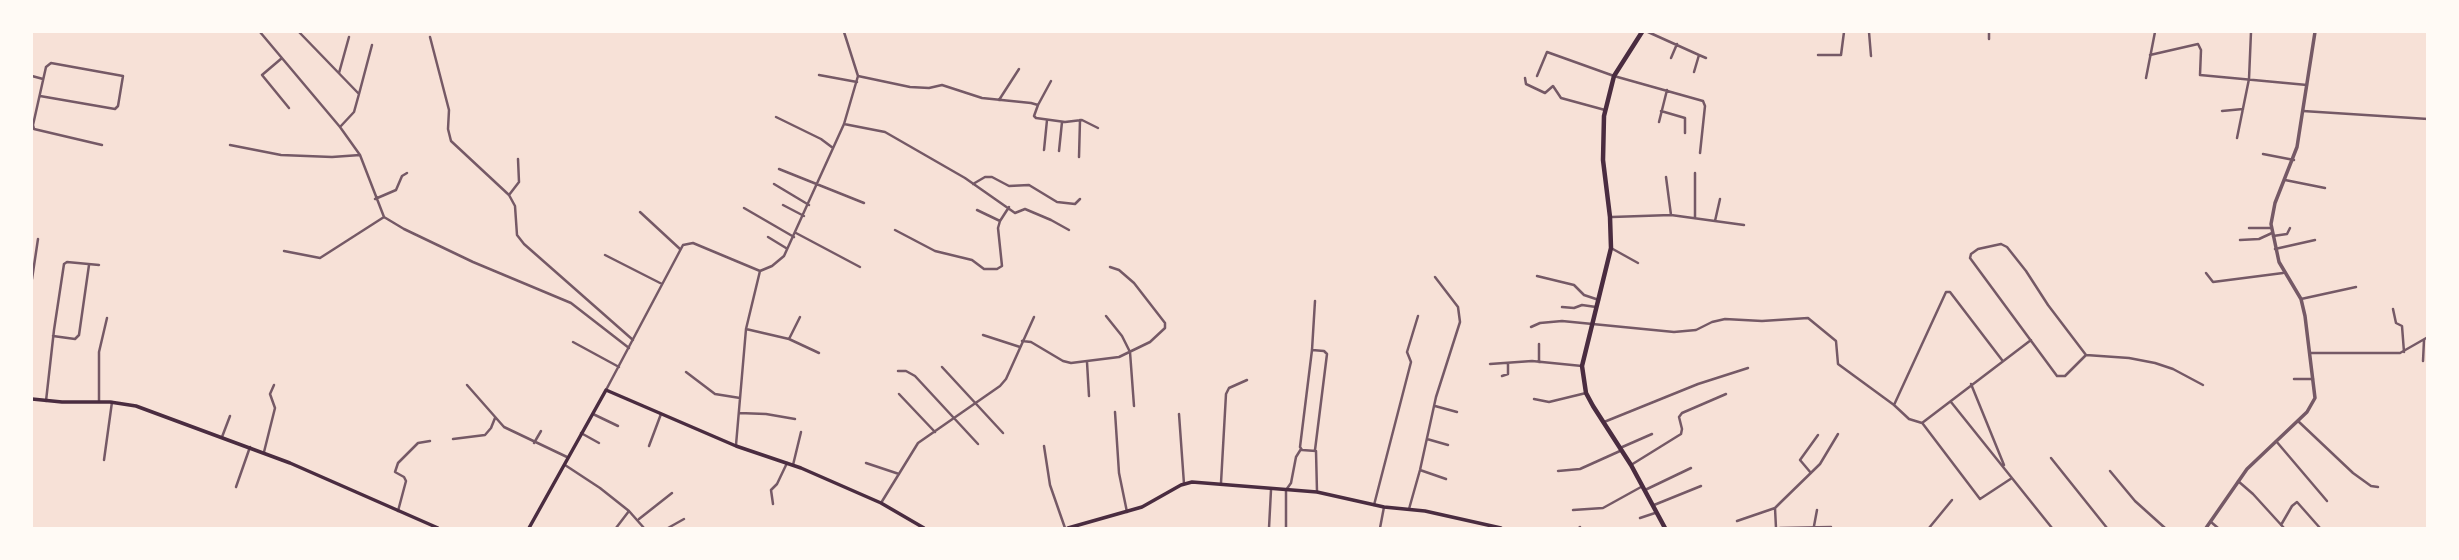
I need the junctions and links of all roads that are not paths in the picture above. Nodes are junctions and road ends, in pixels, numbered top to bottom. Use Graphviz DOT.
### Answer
graph roads {
  1 [pos="260,32"];
  2 [pos="299,32"];
  3 [pos="844,32"];
  4 [pos="1642,32"];
  5 [pos="1648,32"];
  6 [pos="1844,32"];
  7 [pos="1869,32"];
  8 [pos="1989,32"];
  9 [pos="2155,32"];
  10 [pos="2251,32"];
  11 [pos="2315,32"];
  12 [pos="349,37"];
  13 [pos="430,37"];
  14 [pos="1989,39"];
  15 [pos="1677,44"];
  16 [pos="372,45"];
  17 [pos="1699,55"];
  18 [pos="1818,55"];
  19 [pos="1871,55"];
  20 [pos="2150,55"];
  21 [pos="282,58"];
  22 [pos="1671,58"];
  23 [pos="1706,58"];
  24 [pos="1019,69"];
  25 [pos="1694,72"];
  26 [pos="339,73"];
  27 [pos="819,75"];
  28 [pos="32,76"];
  29 [pos="858,76"];
  30 [pos="1537,76"];
  31 [pos="1614,76"];
  32 [pos="1525,78"];
  33 [pos="2146,78"];
  34 [pos="43,79"];
  35 [pos="2249,79"];
  36 [pos="1051,81"];
  37 [pos="857,82"];
  38 [pos="2307,85"];
  39 [pos="1667,90"];
  40 [pos="359,94"];
  41 [pos="40,96"];
  42 [pos="999,100"];
  43 [pos="1038,105"];
  44 [pos="289,108"];
  45 [pos="2243,109"];
  46 [pos="1605,110"];
  47 [pos="1661,111"];
  48 [pos="2222,111"];
  49 [pos="2303,111"];
  50 [pos="776,117"];
  51 [pos="2427,119"];
  52 [pos="1047,120"];
  53 [pos="1080,120"];
  54 [pos="1062,122"];
  55 [pos="1659,122"];
  56 [pos="844,124"];
  57 [pos="340,127"];
  58 [pos="1098,128"];
  59 [pos="1685,133"];
  60 [pos="2236,138"];
  61 [pos="102,145"];
  62 [pos="230,145"];
  63 [pos="832,148"];
  64 [pos="1044,150"];
  65 [pos="1059,152"];
  66 [pos="1700,153"];
  67 [pos="360,155"];
  68 [pos="2263,155"];
  69 [pos="1079,157"];
  70 [pos="518,159"];
  71 [pos="2294,160"];
  72 [pos="779,169"];
  73 [pos="407,173"];
  74 [pos="1695,173"];
  75 [pos="1666,177"];
  76 [pos="2285,180"];
  77 [pos="774,184"];
  78 [pos="818,184"];
  79 [pos="973,184"];
  80 [pos="2325,188"];
  81 [pos="509,195"];
  82 [pos="1720,198"];
  83 [pos="375,199"];
  84 [pos="1080,199"];
  85 [pos="864,203"];
  86 [pos="783,205"];
  87 [pos="809,205"];
  88 [pos="1009,207"];
  89 [pos="744,208"];
  90 [pos="977,210"];
  91 [pos="640,212"];
  92 [pos="1671,215"];
  93 [pos="804,216"];
  94 [pos="384,217"];
  95 [pos="1610,217"];
  96 [pos="1695,218"];
  97 [pos="1000,221"];
  98 [pos="1716,221"];
  99 [pos="1744,225"];
  100 [pos="2249,228"];
  101 [pos="2290,228"];
  102 [pos="895,230"];
  103 [pos="1069,230"];
  104 [pos="2272,232"];
  105 [pos="795,235"];
  106 [pos="768,237"];
  107 [pos="38,239"];
  108 [pos="2240,240"];
  109 [pos="2315,240"];
  110 [pos="1611,248"];
  111 [pos="2275,248"];
  112 [pos="680,249"];
  113 [pos="788,249"];
  114 [pos="284,251"];
  115 [pos="606,255"];
  116 [pos="1637,262"];
  117 [pos="89,264"];
  118 [pos="99,265"];
  119 [pos="860,267"];
  120 [pos="1110,267"];
  121 [pos="760,271"];
  122 [pos="2206,273"];
  123 [pos="2283,273"];
  124 [pos="1537,276"];
  125 [pos="1434,277"];
  126 [pos="32,279"];
  127 [pos="662,284"];
  128 [pos="2356,287"];
  129 [pos="2301,299"];
  130 [pos="1599,300"];
  131 [pos="1315,301"];
  132 [pos="1562,307"];
  133 [pos="1596,307"];
  134 [pos="2392,309"];
  135 [pos="1106,316"];
  136 [pos="1418,316"];
  137 [pos="800,317"];
  138 [pos="1034,317"];
  139 [pos="107,318"];
  140 [pos="1592,324"];
  141 [pos="1531,327"];
  142 [pos="746,329"];
  143 [pos="983,335"];
  144 [pos="53,336"];
  145 [pos="789,339"];
  146 [pos="2426,339"];
  147 [pos="633,340"];
  148 [pos="2031,340"];
  149 [pos="1022,341"];
  150 [pos="573,342"];
  151 [pos="1539,344"];
  152 [pos="1020,347"];
  153 [pos="629,348"];
  154 [pos="1312,350"];
  155 [pos="1130,352"];
  156 [pos="2404,352"];
  157 [pos="820,353"];
  158 [pos="2311,353"];
  159 [pos="2085,355"];
  160 [pos="2002,360"];
  161 [pos="2423,361"];
  162 [pos="1087,362"];
  163 [pos="1539,362"];
  164 [pos="1490,364"];
  165 [pos="1508,364"];
  166 [pos="1582,366"];
  167 [pos="619,367"];
  168 [pos="942,367"];
  169 [pos="1748,368"];
  170 [pos="898,371"];
  171 [pos="686,372"];
  172 [pos="1502,376"];
  173 [pos="2294,379"];
  174 [pos="2313,379"];
  175 [pos="1247,380"];
  176 [pos="1971,384"];
  177 [pos="274,385"];
  178 [pos="467,385"];
  179 [pos="2203,385"];
  180 [pos="606,390"];
  181 [pos="1586,393"];
  182 [pos="899,394"];
  183 [pos="1726,394"];
  184 [pos="1089,396"];
  185 [pos="740,398"];
  186 [pos="32,399"];
  187 [pos="1534,399"];
  188 [pos="46,401"];
  189 [pos="99,401"];
  190 [pos="112,402"];
  191 [pos="1951,402"];
  192 [pos="975,403"];
  193 [pos="1894,405"];
  194 [pos="1134,406"];
  195 [pos="1435,406"];
  196 [pos="1115,412"];
  197 [pos="1457,412"];
  198 [pos="739,413"];
  199 [pos="593,414"];
  200 [pos="661,414"];
  201 [pos="1179,414"];
  202 [pos="230,415"];
  203 [pos="495,418"];
  204 [pos="795,419"];
  205 [pos="953,419"];
  206 [pos="2298,421"];
  207 [pos="1603,422"];
  208 [pos="1922,424"];
  209 [pos="618,426"];
  210 [pos="541,431"];
  211 [pos="801,432"];
  212 [pos="934,432"];
  213 [pos="581,433"];
  214 [pos="1003,433"];
  215 [pos="1838,434"];
  216 [pos="1652,435"];
  217 [pos="1818,435"];
  218 [pos="222,437"];
  219 [pos="453,439"];
  220 [pos="1427,439"];
  221 [pos="430,441"];
  222 [pos="2276,441"];
  223 [pos="534,443"];
  224 [pos="599,443"];
  225 [pos="978,444"];
  226 [pos="1448,445"];
  227 [pos="649,446"];
  228 [pos="736,446"];
  229 [pos="1044,446"];
  230 [pos="250,447"];
  231 [pos="1301,449"];
  232 [pos="1621,449"];
  233 [pos="1315,450"];
  234 [pos="264,452"];
  235 [pos="567,457"];
  236 [pos="2051,458"];
  237 [pos="104,460"];
  238 [pos="866,463"];
  239 [pos="564,464"];
  240 [pos="790,464"];
  241 [pos="1631,465"];
  242 [pos="2004,467"];
  243 [pos="1690,468"];
  244 [pos="1420,470"];
  245 [pos="1558,471"];
  246 [pos="2110,471"];
  247 [pos="1811,473"];
  248 [pos="899,474"];
  249 [pos="2012,478"];
  250 [pos="1446,479"];
  251 [pos="2238,481"];
  252 [pos="1184,484"];
  253 [pos="1221,484"];
  254 [pos="1700,486"];
  255 [pos="236,487"];
  256 [pos="2378,487"];
  257 [pos="1271,488"];
  258 [pos="1644,488"];
  259 [pos="1286,490"];
  260 [pos="1317,492"];
  261 [pos="672,494"];
  262 [pos="1952,500"];
  263 [pos="2327,501"];
  264 [pos="881,503"];
  265 [pos="773,504"];
  266 [pos="1374,505"];
  267 [pos="1654,505"];
  268 [pos="1384,507"];
  269 [pos="1775,508"];
  270 [pos="1409,509"];
  271 [pos="1573,510"];
  272 [pos="1817,510"];
  273 [pos="398,511"];
  274 [pos="629,511"];
  275 [pos="1127,512"];
  276 [pos="1658,512"];
  277 [pos="1640,518"];
  278 [pos="684,519"];
  279 [pos="638,520"];
  280 [pos="1737,521"];
  281 [pos="2211,522"];
  282 [pos="1084,526"];
  283 [pos="1814,527"];
  284 [pos="1831,527"];
  285 [pos="2283,527"];
  286 [pos="438,528"];
  287 [pos="529,528"];
  288 [pos="616,528"];
  289 [pos="644,528"];
  290 [pos="668,528"];
  291 [pos="922,528"];
  292 [pos="1067,528"];
  293 [pos="1269,528"];
  294 [pos="1286,528"];
  295 [pos="1380,528"];
  296 [pos="1501,528"];
  297 [pos="1665,528"];
  298 [pos="1781,528"];
  299 [pos="1929,528"];
  300 [pos="2052,528"];
  301 [pos="2107,528"];
  302 [pos="2165,528"];
  303 [pos="2206,528"];
  304 [pos="2218,528"];
  305 [pos="2320,528"];
  1 -- 21 [label="street"];
  2 -- 26 [label="street"];
  3 -- 29 [label="street"];
  4 -- 31 [label="highway"];
  5 -- 15 [label="street"];
  6 -- 18 [label="street"];
  7 -- 19 [label="street"];
  8 -- 14 [label="street"];
  9 -- 20 [label="street"];
  10 -- 35 [label="street"];
  11 -- 38 [label="street"];
  12 -- 26 [label="street"];
  13 -- 81 [label="street"];
  15 -- 17 [label="street"];
  15 -- 22 [label="street"];
  16 -- 40 [label="street"];
  17 -- 23 [label="street"];
  17 -- 25 [label="street"];
  20 -- 33 [label="street"];
  20 -- 35 [label="street"];
  21 -- 44 [label="street"];
  21 -- 57 [label="street"];
  24 -- 42 [label="street"];
  26 -- 40 [label="street"];
  27 -- 37 [label="street"];
  28 -- 34 [label="street"];
  29 -- 37 [label="street"];
  29 -- 42 [label="street"];
  30 -- 31 [label="street"];
  31 -- 39 [label="street"];
  31 -- 46 [label="highway"];
  32 -- 46 [label="street"];
  34 -- 41 [label="street"];
  34 -- 41 [label="street"];
  35 -- 38 [label="street"];
  35 -- 45 [label="street"];
  36 -- 43 [label="street"];
  37 -- 56 [label="street"];
  38 -- 49 [label="street"];
  39 -- 47 [label="street"];
  39 -- 66 [label="street"];
  40 -- 57 [label="street"];
  41 -- 61 [label="street"];
  42 -- 43 [label="street"];
  43 -- 52 [label="street"];
  45 -- 48 [label="street"];
  45 -- 60 [label="street"];
  46 -- 95 [label="highway"];
  47 -- 55 [label="street"];
  47 -- 59 [label="street"];
  49 -- 51 [label="street"];
  49 -- 71 [label="street"];
  50 -- 63 [label="street"];
  52 -- 54 [label="street"];
  52 -- 64 [label="street"];
  53 -- 54 [label="street"];
  53 -- 58 [label="street"];
  53 -- 69 [label="street"];
  54 -- 65 [label="street"];
  56 -- 63 [label="street"];
  56 -- 79 [label="street"];
  57 -- 67 [label="street"];
  62 -- 67 [label="street"];
  63 -- 78 [label="street"];
  67 -- 83 [label="street"];
  68 -- 71 [label="street"];
  70 -- 81 [label="street"];
  71 -- 76 [label="street"];
  72 -- 78 [label="street"];
  73 -- 83 [label="street"];
  74 -- 96 [label="street"];
  75 -- 92 [label="street"];
  76 -- 80 [label="street"];
  76 -- 104 [label="street"];
  77 -- 87 [label="street"];
  78 -- 85 [label="street"];
  78 -- 87 [label="street"];
  79 -- 84 [label="street"];
  79 -- 88 [label="street"];
  81 -- 147 [label="street"];
  82 -- 98 [label="street"];
  83 -- 94 [label="street"];
  86 -- 93 [label="street"];
  87 -- 93 [label="street"];
  88 -- 97 [label="street"];
  88 -- 103 [label="street"];
  89 -- 105 [label="street"];
  90 -- 97 [label="street"];
  91 -- 112 [label="street"];
  92 -- 95 [label="street"];
  92 -- 96 [label="street"];
  93 -- 105 [label="street"];
  94 -- 114 [label="street"];
  94 -- 153 [label="street"];
  95 -- 110 [label="highway"];
  96 -- 98 [label="street"];
  97 -- 102 [label="street"];
  98 -- 99 [label="street"];
  100 -- 104 [label="street"];
  101 -- 104 [label="street"];
  104 -- 108 [label="street"];
  104 -- 111 [label="street"];
  105 -- 113 [label="street"];
  105 -- 119 [label="street"];
  106 -- 113 [label="street"];
  107 -- 126 [label="street"];
  109 -- 111 [label="street"];
  110 -- 116 [label="street"];
  110 -- 130 [label="highway"];
  111 -- 123 [label="street"];
  112 -- 121 [label="street"];
  112 -- 127 [label="street"];
  113 -- 121 [label="street"];
  115 -- 127 [label="street"];
  117 -- 118 [label="street"];
  117 -- 144 [label="street"];
  117 -- 144 [label="street"];
  120 -- 155 [label="street"];
  121 -- 142 [label="street"];
  122 -- 123 [label="street"];
  123 -- 129 [label="street"];
  124 -- 130 [label="street"];
  125 -- 195 [label="street"];
  127 -- 147 [label="street"];
  128 -- 129 [label="street"];
  129 -- 158 [label="street"];
  130 -- 133 [label="highway"];
  131 -- 154 [label="street"];
  132 -- 133 [label="street"];
  133 -- 140 [label="highway"];
  134 -- 156 [label="street"];
  135 -- 155 [label="street"];
  136 -- 266 [label="street"];
  137 -- 145 [label="street"];
  138 -- 149 [label="street"];
  139 -- 189 [label="street"];
  140 -- 141 [label="street"];
  140 -- 166 [label="highway"];
  140 -- 193 [label="street"];
  142 -- 145 [label="street"];
  142 -- 185 [label="street"];
  143 -- 152 [label="street"];
  144 -- 188 [label="street"];
  145 -- 157 [label="street"];
  146 -- 156 [label="street"];
  146 -- 161 [label="street"];
  147 -- 153 [label="street"];
  148 -- 159 [label="street"];
  148 -- 159 [label="street"];
  148 -- 160 [label="street"];
  149 -- 152 [label="street"];
  149 -- 162 [label="street"];
  150 -- 167 [label="street"];
  151 -- 163 [label="street"];
  152 -- 192 [label="street"];
  153 -- 167 [label="street"];
  154 -- 231 [label="street"];
  154 -- 233 [label="street"];
  155 -- 162 [label="street"];
  155 -- 194 [label="street"];
  156 -- 158 [label="street"];
  158 -- 174 [label="street"];
  159 -- 179 [label="street"];
  160 -- 176 [label="street"];
  160 -- 193 [label="street"];
  162 -- 184 [label="street"];
  163 -- 165 [label="street"];
  163 -- 166 [label="street"];
  164 -- 165 [label="street"];
  165 -- 172 [label="street"];
  166 -- 181 [label="highway"];
  167 -- 180 [label="street"];
  168 -- 192 [label="street"];
  169 -- 207 [label="street"];
  170 -- 205 [label="street"];
  171 -- 185 [label="street"];
  173 -- 174 [label="street"];
  174 -- 206 [label="street"];
  175 -- 253 [label="street"];
  176 -- 191 [label="street"];
  176 -- 242 [label="street"];
  177 -- 234 [label="street"];
  178 -- 203 [label="street"];
  180 -- 199 [label="main road"];
  180 -- 200 [label="main road"];
  181 -- 187 [label="street"];
  181 -- 207 [label="highway"];
  182 -- 212 [label="street"];
  183 -- 241 [label="street"];
  185 -- 198 [label="street"];
  186 -- 188 [label="main road"];
  188 -- 189 [label="main road"];
  189 -- 190 [label="main road"];
  190 -- 218 [label="main road"];
  190 -- 237 [label="street"];
  191 -- 208 [label="street"];
  191 -- 242 [label="street"];
  192 -- 205 [label="street"];
  192 -- 214 [label="street"];
  193 -- 208 [label="street"];
  195 -- 197 [label="street"];
  195 -- 220 [label="street"];
  196 -- 275 [label="street"];
  198 -- 204 [label="street"];
  198 -- 228 [label="street"];
  199 -- 209 [label="street"];
  199 -- 213 [label="main road"];
  200 -- 227 [label="street"];
  200 -- 228 [label="main road"];
  201 -- 252 [label="street"];
  202 -- 218 [label="street"];
  203 -- 219 [label="street"];
  203 -- 223 [label="street"];
  205 -- 212 [label="street"];
  205 -- 225 [label="street"];
  206 -- 222 [label="street"];
  206 -- 256 [label="street"];
  207 -- 232 [label="highway"];
  208 -- 249 [label="street"];
  210 -- 223 [label="street"];
  211 -- 240 [label="street"];
  212 -- 248 [label="street"];
  213 -- 224 [label="street"];
  213 -- 235 [label="main road"];
  215 -- 247 [label="street"];
  216 -- 232 [label="street"];
  217 -- 247 [label="street"];
  218 -- 230 [label="main road"];
  220 -- 226 [label="street"];
  220 -- 244 [label="street"];
  221 -- 273 [label="street"];
  222 -- 251 [label="street"];
  222 -- 263 [label="street"];
  223 -- 235 [label="street"];
  228 -- 240 [label="main road"];
  229 -- 292 [label="street"];
  230 -- 234 [label="main road"];
  230 -- 255 [label="street"];
  231 -- 233 [label="street"];
  231 -- 259 [label="street"];
  232 -- 241 [label="highway"];
  232 -- 245 [label="street"];
  233 -- 260 [label="street"];
  234 -- 273 [label="main road"];
  235 -- 239 [label="main road"];
  236 -- 301 [label="street"];
  238 -- 248 [label="street"];
  239 -- 274 [label="street"];
  239 -- 287 [label="main road"];
  240 -- 264 [label="main road"];
  240 -- 265 [label="street"];
  241 -- 258 [label="highway"];
  242 -- 249 [label="street"];
  243 -- 258 [label="street"];
  244 -- 250 [label="street"];
  244 -- 270 [label="street"];
  246 -- 302 [label="street"];
  247 -- 269 [label="street"];
  248 -- 264 [label="street"];
  249 -- 300 [label="street"];
  251 -- 281 [label="street"];
  251 -- 285 [label="street"];
  252 -- 253 [label="main road"];
  252 -- 275 [label="main road"];
  253 -- 257 [label="main road"];
  254 -- 267 [label="street"];
  257 -- 259 [label="main road"];
  257 -- 293 [label="street"];
  258 -- 267 [label="highway"];
  258 -- 271 [label="street"];
  259 -- 260 [label="main road"];
  259 -- 294 [label="street"];
  260 -- 266 [label="main road"];
  261 -- 279 [label="street"];
  262 -- 299 [label="street"];
  264 -- 291 [label="main road"];
  266 -- 268 [label="main road"];
  267 -- 276 [label="highway"];
  268 -- 270 [label="main road"];
  268 -- 295 [label="street"];
  269 -- 280 [label="street"];
  269 -- 298 [label="street"];
  270 -- 296 [label="main road"];
  272 -- 283 [label="street"];
  273 -- 286 [label="main road"];
  274 -- 279 [label="street"];
  274 -- 288 [label="street"];
  275 -- 282 [label="main road"];
  276 -- 277 [label="street"];
  276 -- 297 [label="highway"];
  278 -- 290 [label="street"];
  279 -- 289 [label="street"];
  281 -- 303 [label="street"];
  281 -- 304 [label="street"];
  282 -- 292 [label="main road"];
  283 -- 284 [label="street"];
  283 -- 298 [label="street"];
  285 -- 305 [label="street"];
}
